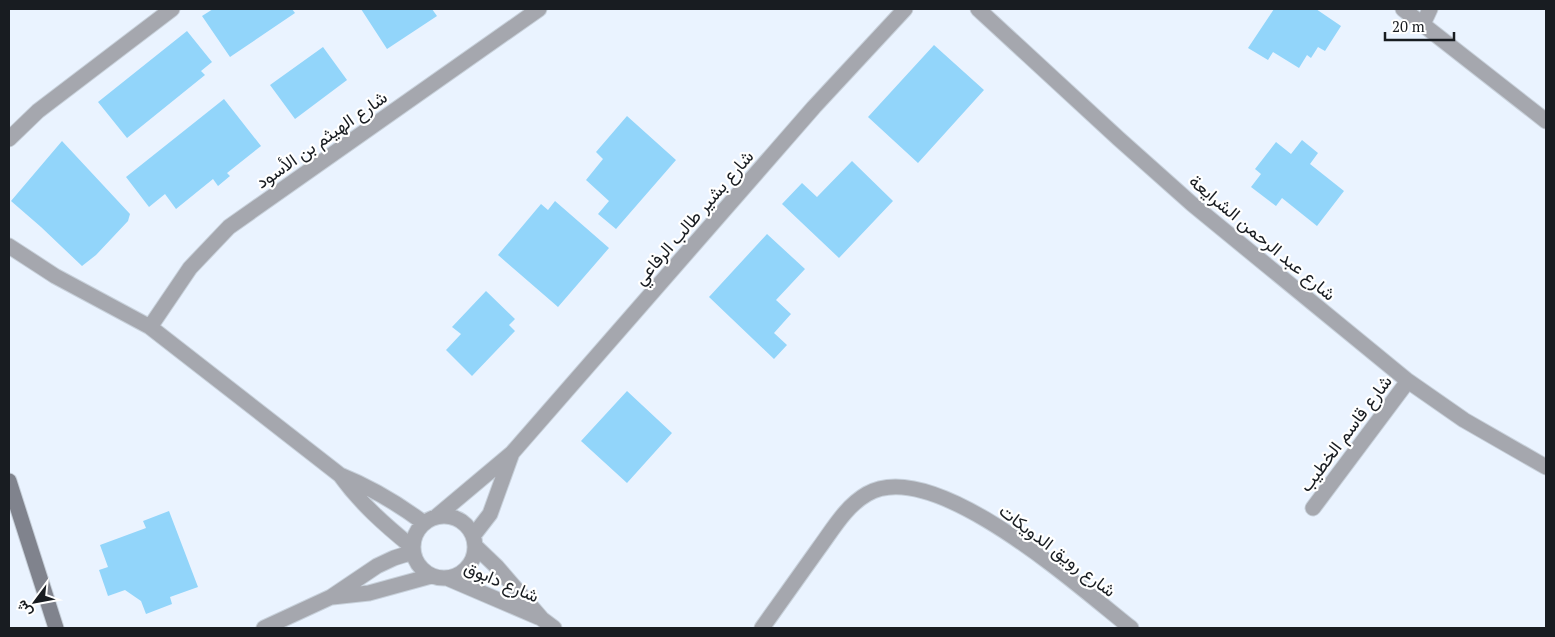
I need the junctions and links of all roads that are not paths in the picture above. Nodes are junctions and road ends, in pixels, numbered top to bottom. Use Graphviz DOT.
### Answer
graph roads {
  1 [pos="172,9"];
  2 [pos="539,9"];
  3 [pos="905,9"];
  4 [pos="978,9"];
  5 [pos="1403,9"];
  6 [pos="1430,9"];
  7 [pos="1423,24"];
  8 [pos="1546,121"];
  9 [pos="9,139"];
  10 [pos="9,246"];
  11 [pos="150,328"];
  12 [pos="1408,381"];
  13 [pos="512,453"];
  14 [pos="1546,467"];
  15 [pos="340,475"];
  16 [pos="9,481"];
  17 [pos="1313,508"];
  18 [pos="430,519"];
  19 [pos="474,541"];
  20 [pos="413,550"];
  21 [pos="430,576"];
  22 [pos="447,578"];
  23 [pos="331,597"];
  24 [pos="542,619"];
  25 [pos="56,628"];
  26 [pos="264,628"];
  27 [pos="554,628"];
  28 [pos="762,628"];
  29 [pos="1131,628"];
  1 -- 9 [label="street"];
  2 -- 11 [label="street, شارع الهيثم بن الأسود"];
  3 -- 13 [label="street, شارع بشير طالب الرفاعي"];
  4 -- 12 [label="street, شارع عبد الرحمن الشرايعة"];
  5 -- 7 [label="street"];
  6 -- 7 [label="street"];
  7 -- 8 [label="street"];
  10 -- 11 [label="street"];
  11 -- 15 [label="street"];
  12 -- 14 [label="street, شارع عبد الرحمن الشرايعة"];
  12 -- 17 [label="street, شارع قاسم الخطيب"];
  13 -- 18 [label="street, شارع بشير طالب الرفاعي"];
  13 -- 19 [label="street, شارع بشير طالب الرفاعي"];
  15 -- 18 [label="street"];
  15 -- 20 [label="street"];
  16 -- 25 [label="main road"];
  18 -- 19 [label="street"];
  18 -- 20 [label="street"];
  19 -- 22 [label="street"];
  19 -- 24 [label="street, شارع دابوق"];
  20 -- 21 [label="street"];
  20 -- 23 [label="street"];
  21 -- 22 [label="street"];
  21 -- 23 [label="street"];
  22 -- 24 [label="street, شارع دابوق"];
  23 -- 26 [label="street"];
  24 -- 27 [label="street, شارع دابوق"];
  28 -- 29 [label="street, شارع رويق الدويكات"];
}
